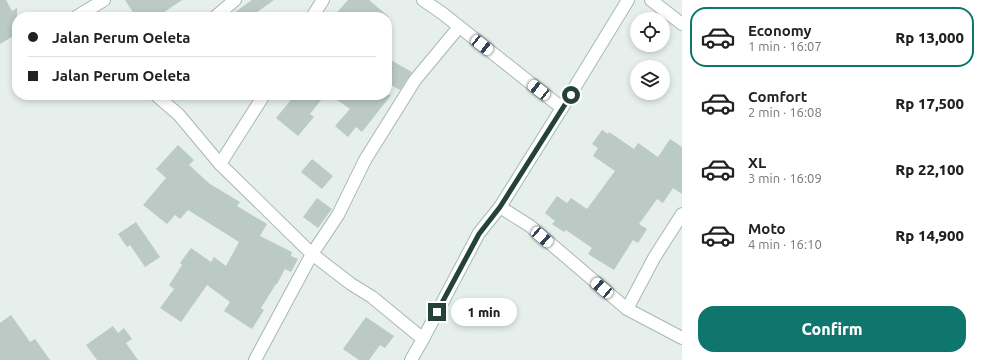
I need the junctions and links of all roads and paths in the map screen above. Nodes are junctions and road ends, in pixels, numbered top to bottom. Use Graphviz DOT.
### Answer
graph roads {
  1 [pos="104,0"];
  2 [pos="235,0"];
  3 [pos="323,0"];
  4 [pos="423,0"];
  5 [pos="628,0"];
  6 [pos="651,0"];
  7 [pos="84,12"];
  8 [pos="221,12"];
  9 [pos="315,12"];
  10 [pos="682,24"];
  11 [pos="459,28"];
  12 [pos="162,100"];
  13 [pos="261,100"];
  14 [pos="562,108"];
  15 [pos="220,164"];
  16 [pos="500,207"];
  17 [pos="682,214"];
  18 [pos="312,254"];
  19 [pos="627,309"];
  20 [pos="682,338"];
  21 [pos="423,339"];
  22 [pos="255,360"];
  23 [pos="411,360"];
  1 -- 7 [label="street"];
  2 -- 8 [label="street"];
  3 -- 9 [label="street"];
  4 -- 11 [label="street"];
  5 -- 14 [label="street"];
  6 -- 10 [label="street"];
  11 -- 14 [label="street"];
  11 -- 18 [label="street"];
  12 -- 15 [label="street"];
  13 -- 15 [label="street"];
  14 -- 16 [label="street"];
  15 -- 18 [label="street"];
  16 -- 19 [label="street"];
  16 -- 21 [label="street"];
  17 -- 19 [label="street"];
  18 -- 21 [label="street"];
  18 -- 22 [label="street"];
  19 -- 20 [label="street"];
  21 -- 23 [label="street"];
}
